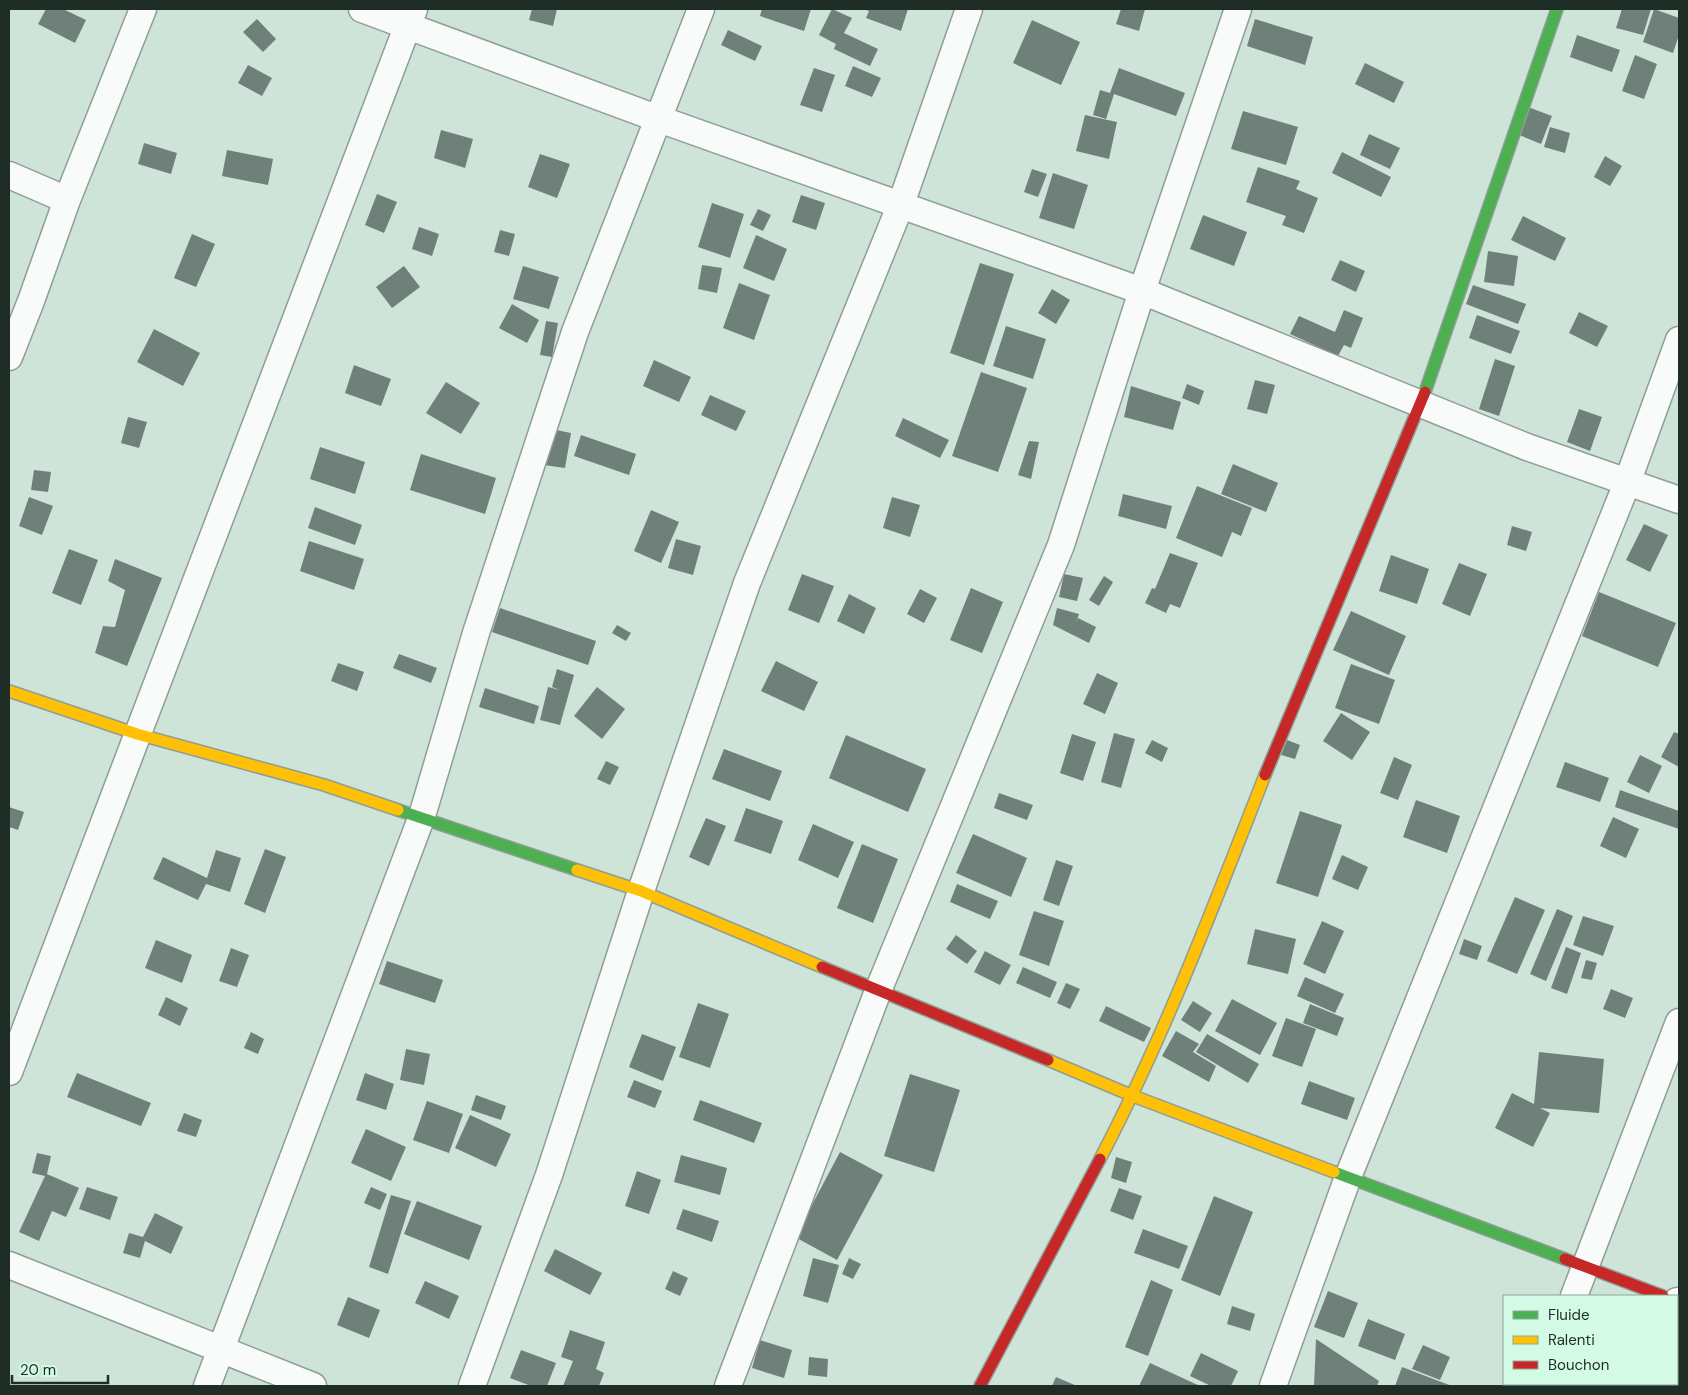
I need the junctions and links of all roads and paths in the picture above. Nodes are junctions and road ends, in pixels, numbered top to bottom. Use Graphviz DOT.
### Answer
graph roads {
  1 [pos="142,9"];
  2 [pos="362,9"];
  3 [pos="701,9"];
  4 [pos="969,9"];
  5 [pos="1238,9"];
  6 [pos="1557,9"];
  7 [pos="411,17"];
  8 [pos="659,119"];
  9 [pos="9,175"];
  10 [pos="67,200"];
  11 [pos="901,204"];
  12 [pos="1142,291"];
  13 [pos="1679,340"];
  14 [pos="9,357"];
  15 [pos="1422,404"];
  16 [pos="1627,483"];
  17 [pos="1679,500"];
  18 [pos="9,692"];
  19 [pos="137,734"];
  20 [pos="422,816"];
  21 [pos="641,891"];
  22 [pos="878,991"];
  23 [pos="1679,1022"];
  24 [pos="9,1072"];
  25 [pos="1133,1096"];
  26 [pos="1348,1177"];
  27 [pos="9,1265"];
  28 [pos="1584,1268"];
  29 [pos="1574,1295"];
  30 [pos="1660,1295"];
  31 [pos="221,1349"];
  32 [pos="207,1386"];
  33 [pos="313,1386"];
  34 [pos="472,1386"];
  35 [pos="728,1386"];
  36 [pos="980,1386"];
  37 [pos="1273,1386"];
  1 -- 10 [label="street"];
  2 -- 7 [label="street"];
  3 -- 8 [label="street"];
  4 -- 11 [label="street"];
  5 -- 12 [label="street"];
  6 -- 15 [label="street"];
  7 -- 8 [label="street"];
  7 -- 19 [label="street"];
  8 -- 11 [label="street"];
  8 -- 20 [label="street"];
  9 -- 10 [label="street"];
  10 -- 14 [label="street"];
  11 -- 12 [label="street"];
  11 -- 21 [label="street"];
  12 -- 15 [label="street"];
  12 -- 22 [label="street"];
  13 -- 16 [label="street"];
  15 -- 16 [label="street"];
  15 -- 25 [label="street"];
  16 -- 17 [label="street"];
  16 -- 26 [label="street"];
  18 -- 19 [label="street"];
  19 -- 20 [label="street"];
  19 -- 24 [label="street"];
  20 -- 21 [label="street"];
  20 -- 31 [label="street"];
  21 -- 22 [label="street"];
  21 -- 34 [label="street"];
  22 -- 25 [label="street"];
  22 -- 35 [label="street"];
  23 -- 28 [label="street"];
  25 -- 26 [label="street"];
  25 -- 36 [label="street"];
  26 -- 28 [label="street"];
  26 -- 37 [label="street"];
  27 -- 31 [label="street"];
  28 -- 29 [label="street"];
  28 -- 30 [label="street"];
  31 -- 32 [label="street"];
  31 -- 33 [label="street"];
}
